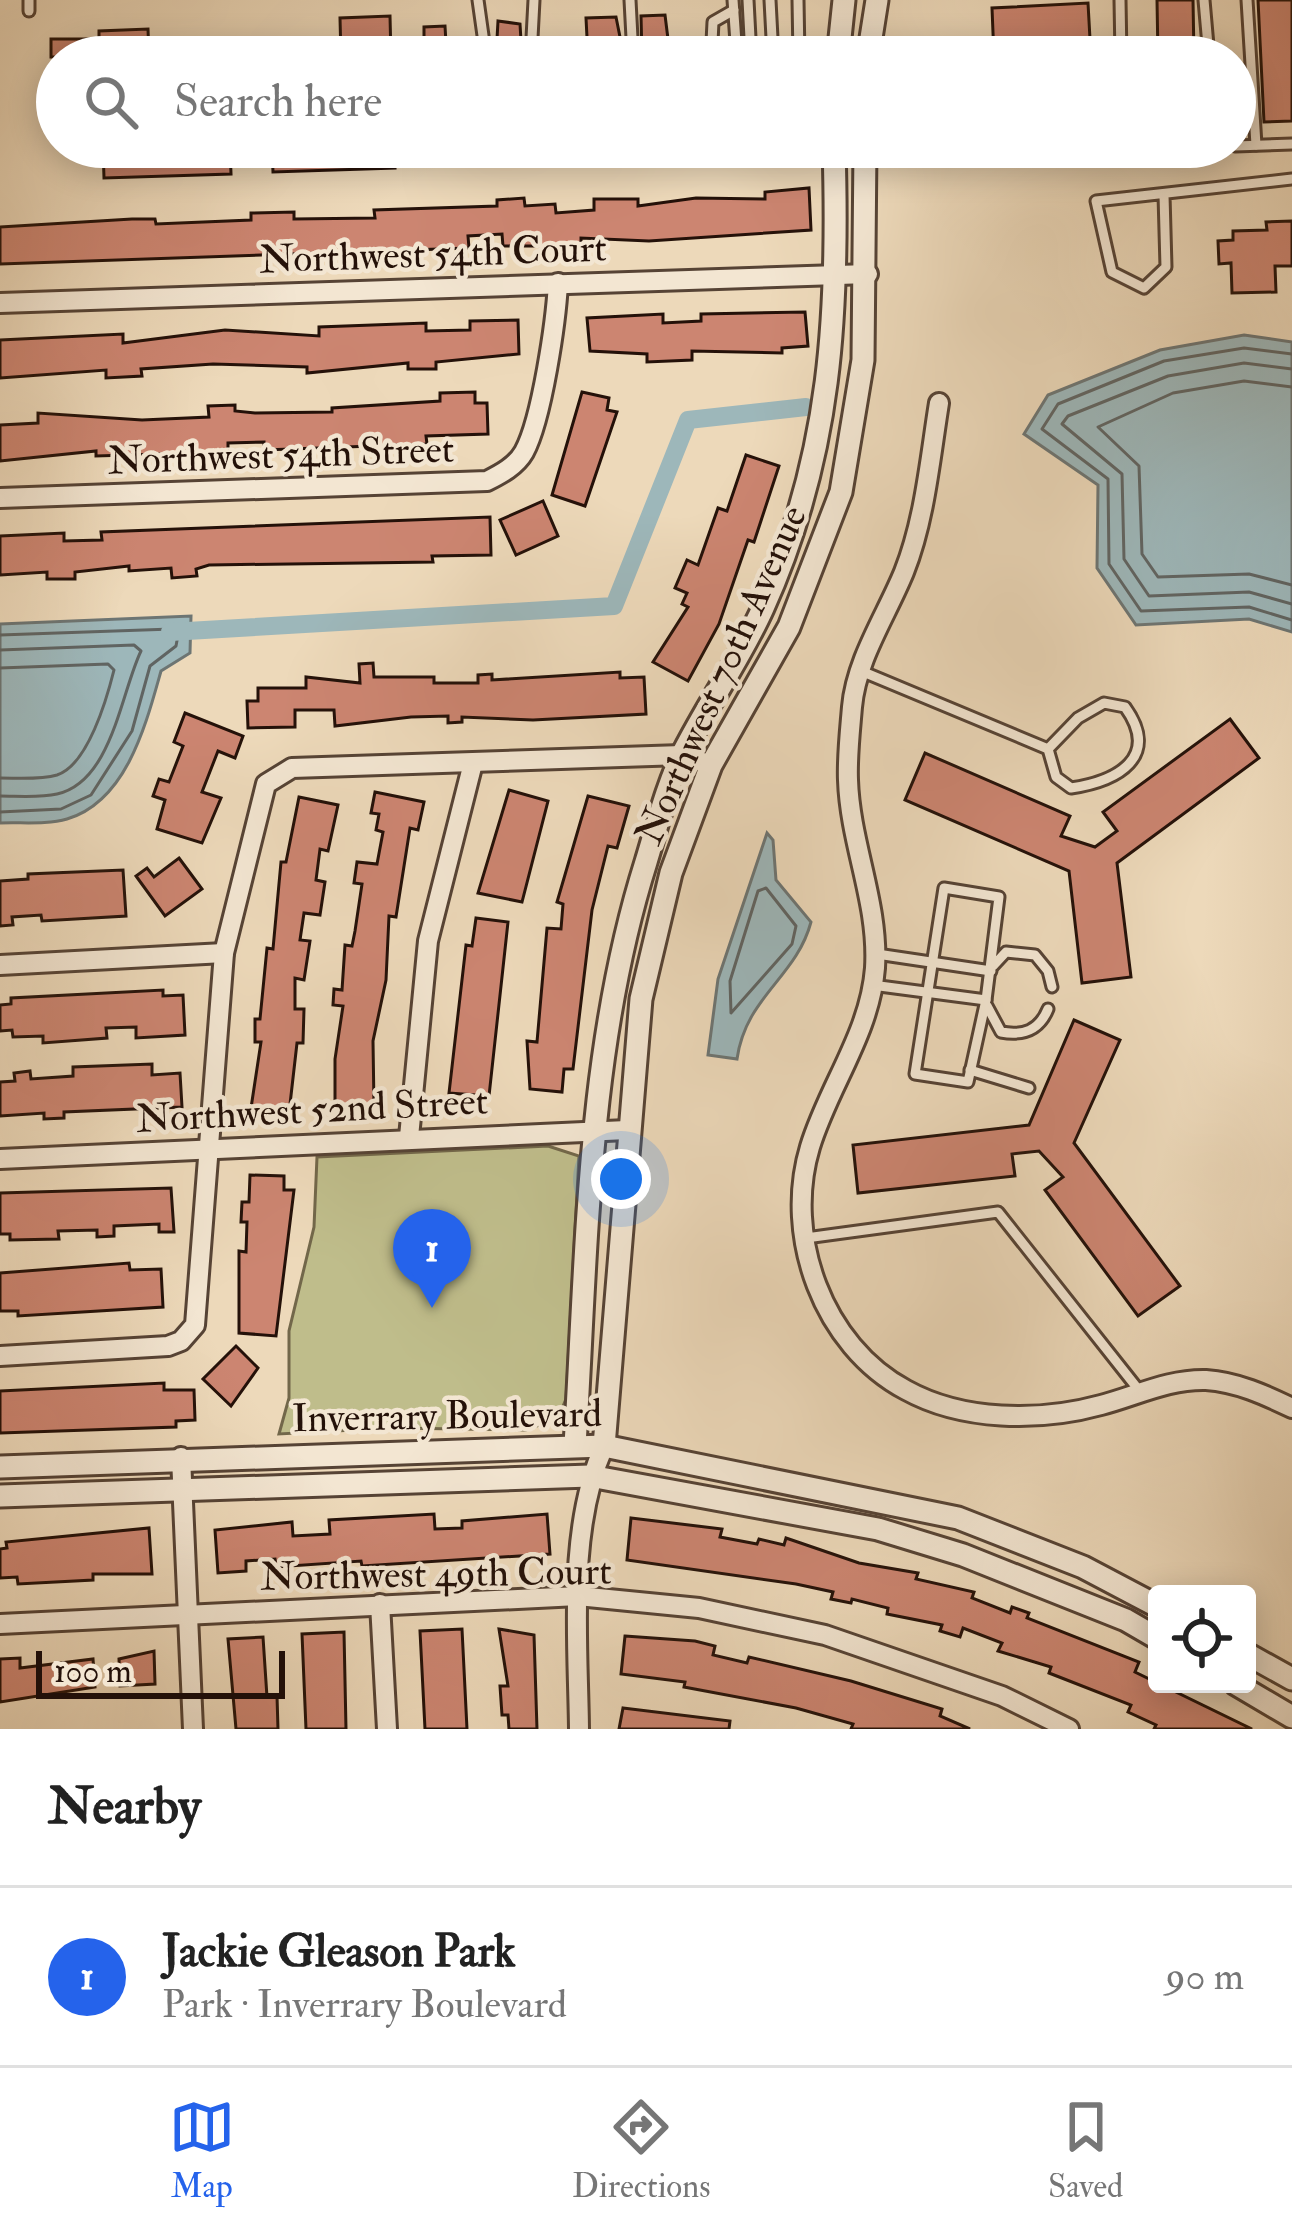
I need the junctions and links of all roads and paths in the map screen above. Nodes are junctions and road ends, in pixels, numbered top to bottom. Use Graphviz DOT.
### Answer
graph roads {
  1 [pos="478,0"];
  2 [pos="533,0"];
  3 [pos="630,0"];
  4 [pos="748,0"];
  5 [pos="770,0"];
  6 [pos="798,0"];
  7 [pos="844,0"];
  8 [pos="877,0"];
  9 [pos="1120,0"];
  10 [pos="1204,0"];
  11 [pos="1247,0"];
  12 [pos="734,5"];
  13 [pos="483,36"];
  14 [pos="532,36"];
  15 [pos="631,36"];
  16 [pos="712,36"];
  17 [pos="736,36"];
  18 [pos="750,36"];
  19 [pos="771,36"];
  20 [pos="799,36"];
  21 [pos="840,36"];
  22 [pos="871,36"];
  23 [pos="1120,36"];
  24 [pos="1207,36"];
  25 [pos="1249,36"];
  26 [pos="1292,144"];
  27 [pos="1256,145"];
  28 [pos="835,168"];
  29 [pos="865,168"];
  30 [pos="1292,179"];
  31 [pos="1164,195"];
  32 [pos="838,274"];
  33 [pos="868,274"];
  34 [pos="558,283"];
  35 [pos="0,303"];
  36 [pos="939,403"];
  37 [pos="0,498"];
  38 [pos="782,563"];
  39 [pos="810,574"];
  40 [pos="861,671"];
  41 [pos="1048,749"];
  42 [pos="682,755"];
  43 [pos="473,763"];
  44 [pos="712,765"];
  45 [pos="224,953"];
  46 [pos="875,954"];
  47 [pos="933,963"];
  48 [pos="0,965"];
  49 [pos="991,971"];
  50 [pos="872,985"];
  51 [pos="1052,987"];
  52 [pos="927,992"];
  53 [pos="986,1000"];
  54 [pos="1048,1009"];
  55 [pos="970,1070"];
  56 [pos="1029,1088"];
  57 [pos="627,1130"];
  58 [pos="595,1131"];
  59 [pos="409,1138"];
  60 [pos="210,1148"];
  61 [pos="0,1159"];
  62 [pos="806,1238"];
  63 [pos="0,1356"];
  64 [pos="1138,1390"];
  65 [pos="1292,1408"];
  66 [pos="575,1445"];
  67 [pos="604,1446"];
  68 [pos="181,1457"];
  69 [pos="0,1467"];
  70 [pos="590,1476"];
  71 [pos="182,1486"];
  72 [pos="0,1496"];
  73 [pos="578,1597"];
  74 [pos="1148,1601"];
  75 [pos="380,1604"];
  76 [pos="186,1614"];
  77 [pos="0,1624"];
  78 [pos="1148,1633"];
  79 [pos="1256,1659"];
  80 [pos="1292,1679"];
  81 [pos="1251,1693"];
  82 [pos="1292,1717"];
  83 [pos="193,1729"];
  84 [pos="387,1729"];
  85 [pos="579,1729"];
  86 [pos="1069,1729"];
  1 -- 13 [label="lane"];
  2 -- 14 [label="lane"];
  3 -- 15 [label="lane"];
  4 -- 18 [label="lane"];
  5 -- 19 [label="lane"];
  6 -- 20 [label="lane"];
  7 -- 21 [label="street"];
  8 -- 22 [label="street"];
  9 -- 23 [label="lane"];
  10 -- 24 [label="lane"];
  11 -- 25 [label="lane"];
  12 -- 16 [label="lane"];
  12 -- 17 [label="lane"];
  26 -- 27 [label="lane"];
  28 -- 32 [label="street, Northwest 70th Avenue"];
  29 -- 33 [label="street, Northwest 70th Avenue"];
  30 -- 31 [label="lane"];
  31 -- 31 [label="lane"];
  32 -- 33 [label="street, Northwest 54th Court"];
  32 -- 34 [label="street, Northwest 54th Court"];
  32 -- 38 [label="street, Northwest 70th Avenue"];
  33 -- 39 [label="street, Northwest 70th Avenue"];
  34 -- 35 [label="street, Northwest 54th Court"];
  34 -- 37 [label="street, Northwest 54th Street"];
  36 -- 40 [label="street"];
  38 -- 39 [label="street"];
  38 -- 42 [label="street, Northwest 70th Avenue"];
  39 -- 44 [label="street, Northwest 70th Avenue"];
  40 -- 41 [label="lane"];
  40 -- 46 [label="street"];
  41 -- 41 [label="lane"];
  42 -- 43 [label="street"];
  42 -- 44 [label="street"];
  42 -- 58 [label="street, Northwest 70th Avenue"];
  43 -- 45 [label="street"];
  43 -- 59 [label="street"];
  44 -- 57 [label="street, Northwest 70th Avenue"];
  45 -- 48 [label="street"];
  45 -- 60 [label="street"];
  46 -- 47 [label="lane"];
  46 -- 50 [label="street"];
  47 -- 49 [label="lane"];
  47 -- 49 [label="lane"];
  47 -- 52 [label="lane"];
  49 -- 51 [label="lane"];
  49 -- 53 [label="lane"];
  50 -- 52 [label="lane"];
  50 -- 62 [label="street"];
  52 -- 53 [label="lane"];
  52 -- 55 [label="lane"];
  53 -- 54 [label="lane"];
  53 -- 55 [label="lane"];
  55 -- 56 [label="lane"];
  57 -- 58 [label="street, Northwest 52nd Street"];
  57 -- 67 [label="street, Northwest 70th Avenue"];
  58 -- 59 [label="street, Northwest 52nd Street"];
  58 -- 66 [label="street, Northwest 70th Avenue"];
  59 -- 60 [label="street, Northwest 52nd Street"];
  60 -- 61 [label="street, Northwest 52nd Street"];
  60 -- 63 [label="street"];
  62 -- 64 [label="lane"];
  62 -- 64 [label="street"];
  64 -- 65 [label="street"];
  66 -- 67 [label="street, Inverrary Boulevard"];
  66 -- 68 [label="street, Inverrary Boulevard"];
  66 -- 70 [label="street"];
  67 -- 70 [label="street"];
  67 -- 74 [label="street, Inverrary Boulevard"];
  68 -- 69 [label="street, Inverrary Boulevard"];
  68 -- 71 [label="street"];
  70 -- 71 [label="street, Inverrary Boulevard"];
  70 -- 73 [label="street"];
  70 -- 78 [label="street, Inverrary Boulevard"];
  71 -- 72 [label="street, Inverrary Boulevard"];
  71 -- 76 [label="street"];
  73 -- 75 [label="street, Northwest 49th Court"];
  73 -- 85 [label="street"];
  73 -- 86 [label="street, Northwest 49th Court"];
  75 -- 76 [label="street, Northwest 49th Court"];
  75 -- 84 [label="street"];
  76 -- 77 [label="street, Northwest 49th Court"];
  76 -- 83 [label="street"];
  79 -- 80 [label="street"];
  81 -- 82 [label="street"];
}
